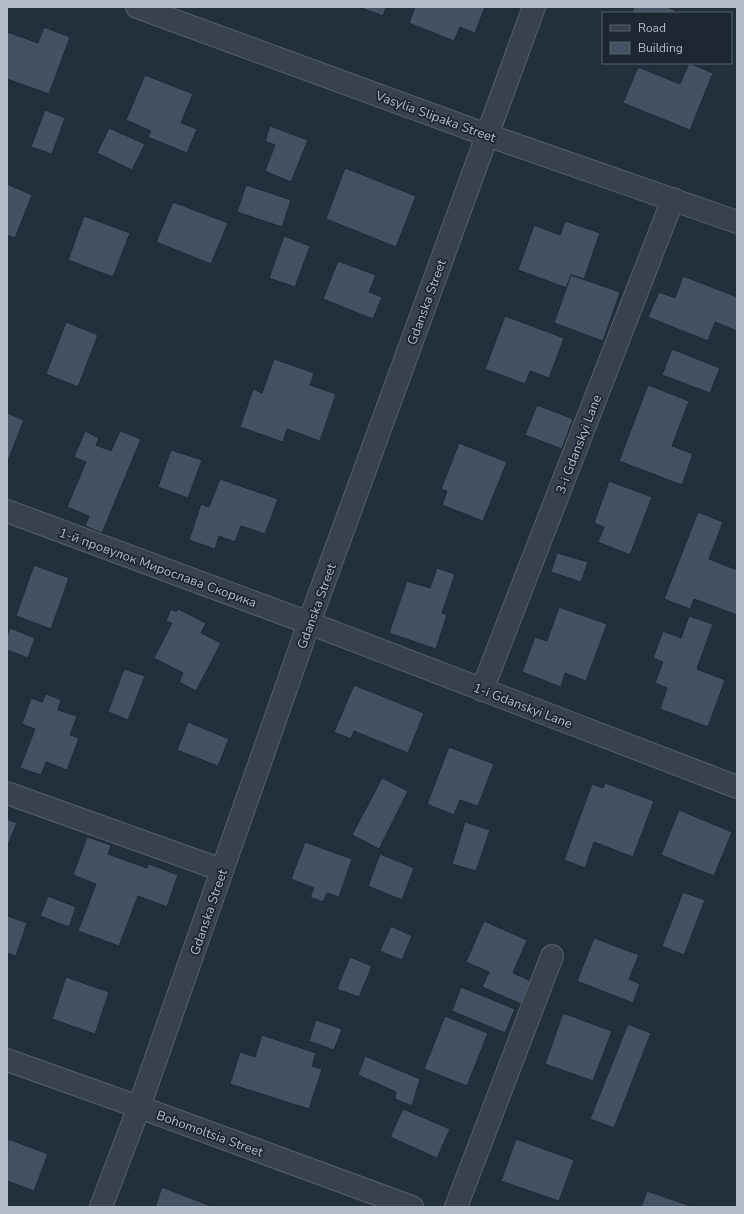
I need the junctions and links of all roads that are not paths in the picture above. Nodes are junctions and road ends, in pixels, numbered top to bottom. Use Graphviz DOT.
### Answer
graph roads {
  1 [pos="137,7"];
  2 [pos="534,7"];
  3 [pos="487,135"];
  4 [pos="673,199"];
  5 [pos="737,222"];
  6 [pos="7,511"];
  7 [pos="310,623"];
  8 [pos="482,690"];
  9 [pos="737,787"];
  10 [pos="7,793"];
  11 [pos="222,870"];
  12 [pos="552,956"];
  13 [pos="7,1060"];
  14 [pos="139,1107"];
  15 [pos="101,1207"];
  16 [pos="412,1207"];
  17 [pos="456,1207"];
  1 -- 3 [label="street, Vasylia Slipaka Street"];
  2 -- 3 [label="street, Gdanska Street"];
  3 -- 4 [label="street, Vasylia Slipaka Street"];
  3 -- 7 [label="street, Gdanska Street"];
  4 -- 5 [label="street, Vasylia Slipaka Street"];
  4 -- 8 [label="street, 3-i Gdanskyi Lane"];
  6 -- 7 [label="street, 1-й провулок Мирослава Скорика"];
  7 -- 8 [label="street, 1-i Gdanskyi Lane"];
  7 -- 11 [label="street, Gdanska Street"];
  8 -- 9 [label="street, 1-i Gdanskyi Lane"];
  10 -- 11 [label="street"];
  11 -- 14 [label="street, Gdanska Street"];
  12 -- 17 [label="street"];
  13 -- 14 [label="street, Bohomoltsia Street"];
  14 -- 15 [label="street, Gdanska Street"];
  14 -- 16 [label="street, Bohomoltsia Street"];
}
